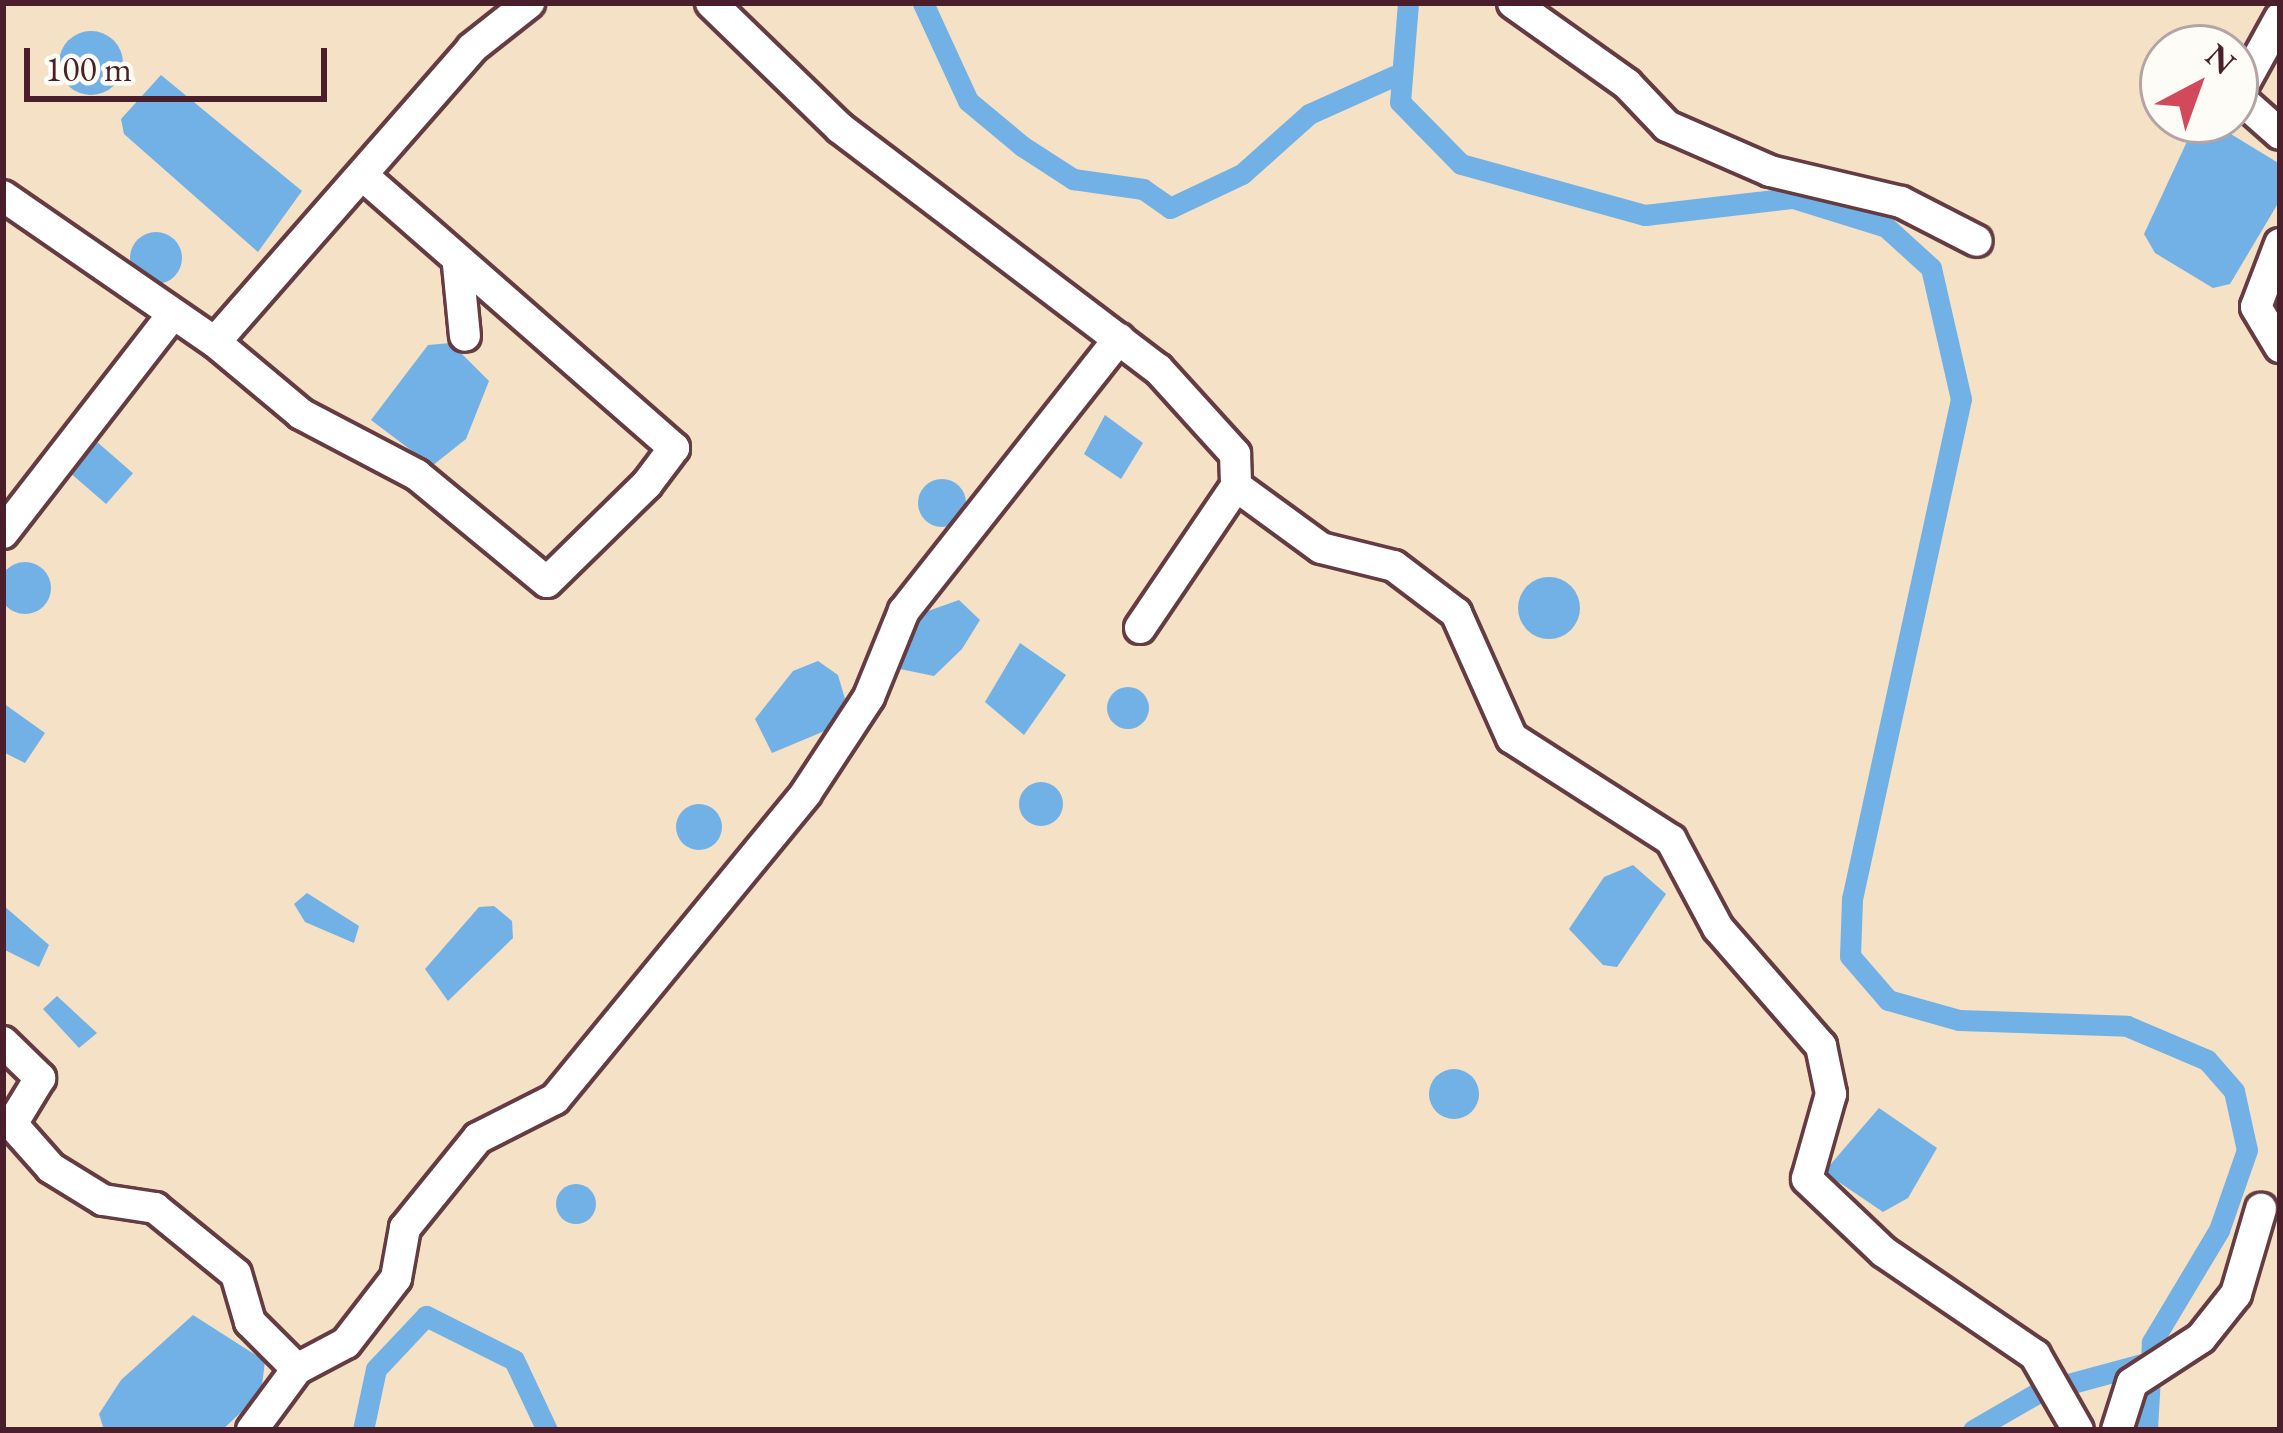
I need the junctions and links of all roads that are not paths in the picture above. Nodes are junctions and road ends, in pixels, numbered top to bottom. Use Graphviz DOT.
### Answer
graph roads {
  1 [pos="529,3"];
  2 [pos="711,3"];
  3 [pos="1513,3"];
  4 [pos="2280,18"];
  5 [pos="2280,134"];
  6 [pos="363,176"];
  7 [pos="3,196"];
  8 [pos="1977,241"];
  9 [pos="2280,244"];
  10 [pos="458,265"];
  11 [pos="173,314"];
  12 [pos="465,336"];
  13 [pos="1119,339"];
  14 [pos="215,342"];
  15 [pos="2280,347"];
  16 [pos="1236,486"];
  17 [pos="3,533"];
  18 [pos="1140,628"];
  19 [pos="3,1042"];
  20 [pos="2261,1209"];
  21 [pos="297,1369"];
  22 [pos="252,1430"];
  23 [pos="2078,1430"];
  24 [pos="2116,1430"];
  1 -- 6 [label="street"];
  2 -- 13 [label="street"];
  3 -- 8 [label="street"];
  4 -- 5 [label="street"];
  6 -- 10 [label="street"];
  6 -- 14 [label="street"];
  7 -- 11 [label="street"];
  9 -- 15 [label="street"];
  10 -- 12 [label="street"];
  10 -- 14 [label="street"];
  11 -- 14 [label="street"];
  11 -- 17 [label="street"];
  13 -- 16 [label="street"];
  13 -- 21 [label="street"];
  16 -- 18 [label="street"];
  16 -- 23 [label="street"];
  19 -- 21 [label="street"];
  20 -- 24 [label="street"];
  21 -- 22 [label="street"];
}
